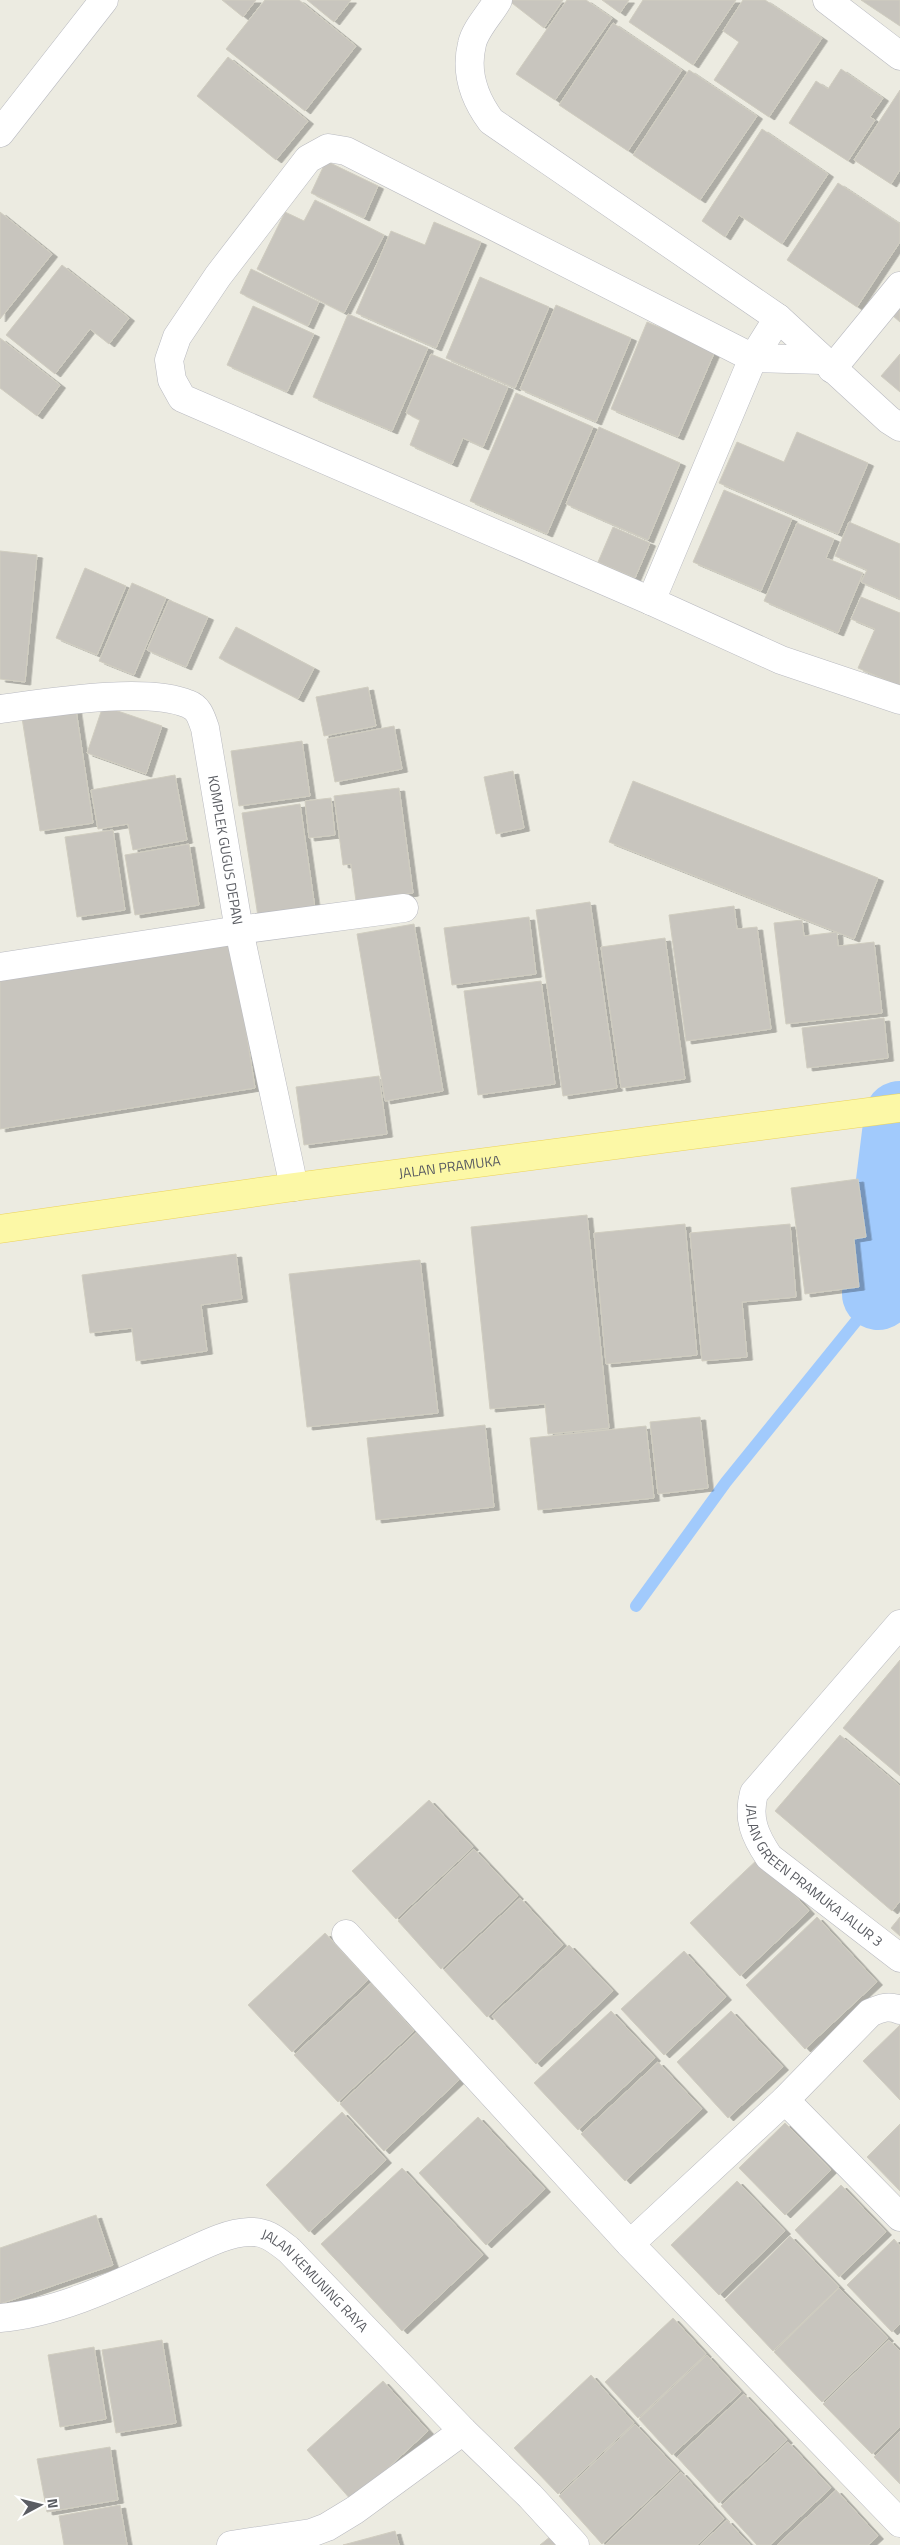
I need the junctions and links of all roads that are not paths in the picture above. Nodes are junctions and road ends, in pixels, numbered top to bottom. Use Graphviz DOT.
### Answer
graph roads {
  1 [pos="104,0"];
  2 [pos="498,0"];
  3 [pos="827,0"];
  4 [pos="900,56"];
  5 [pos="0,133"];
  6 [pos="900,286"];
  7 [pos="778,318"];
  8 [pos="754,358"];
  9 [pos="827,364"];
  10 [pos="900,427"];
  11 [pos="651,601"];
  12 [pos="897,700"];
  13 [pos="0,709"];
  14 [pos="404,908"];
  15 [pos="239,930"];
  16 [pos="0,967"];
  17 [pos="900,1108"];
  18 [pos="294,1187"];
  19 [pos="0,1229"];
  20 [pos="900,1624"];
  21 [pos="346,1934"];
  22 [pos="900,1958"];
  23 [pos="900,2010"];
  24 [pos="785,2100"];
  25 [pos="900,2217"];
  26 [pos="630,2244"];
  27 [pos="0,2318"];
  28 [pos="463,2431"];
  29 [pos="900,2523"];
  30 [pos="567,2536"];
  31 [pos="231,2545"];
  1 -- 5 [label="street"];
  2 -- 7 [label="street"];
  3 -- 4 [label="street"];
  6 -- 9 [label="street"];
  7 -- 8 [label="street"];
  7 -- 9 [label="street"];
  8 -- 9 [label="street"];
  8 -- 11 [label="street"];
  8 -- 11 [label="street"];
  9 -- 10 [label="street"];
  11 -- 12 [label="street"];
  13 -- 15 [label="street, KOMPLEK GUGUS DEPAN"];
  14 -- 15 [label="street"];
  15 -- 16 [label="street"];
  15 -- 18 [label="street, KOMPLEK GUGUS DEPAN"];
  17 -- 18 [label="main road, JALAN PRAMUKA"];
  18 -- 19 [label="main road, JALAN PRAMUKA"];
  20 -- 22 [label="street, JALAN GREEN PRAMUKA JALUR 3"];
  21 -- 26 [label="street"];
  23 -- 24 [label="street"];
  24 -- 25 [label="street"];
  24 -- 26 [label="street"];
  26 -- 29 [label="street"];
  27 -- 28 [label="street, JALAN KEMUNING RAYA"];
  28 -- 30 [label="street, JALAN KEMUNING RAYA"];
  28 -- 31 [label="street"];
}
